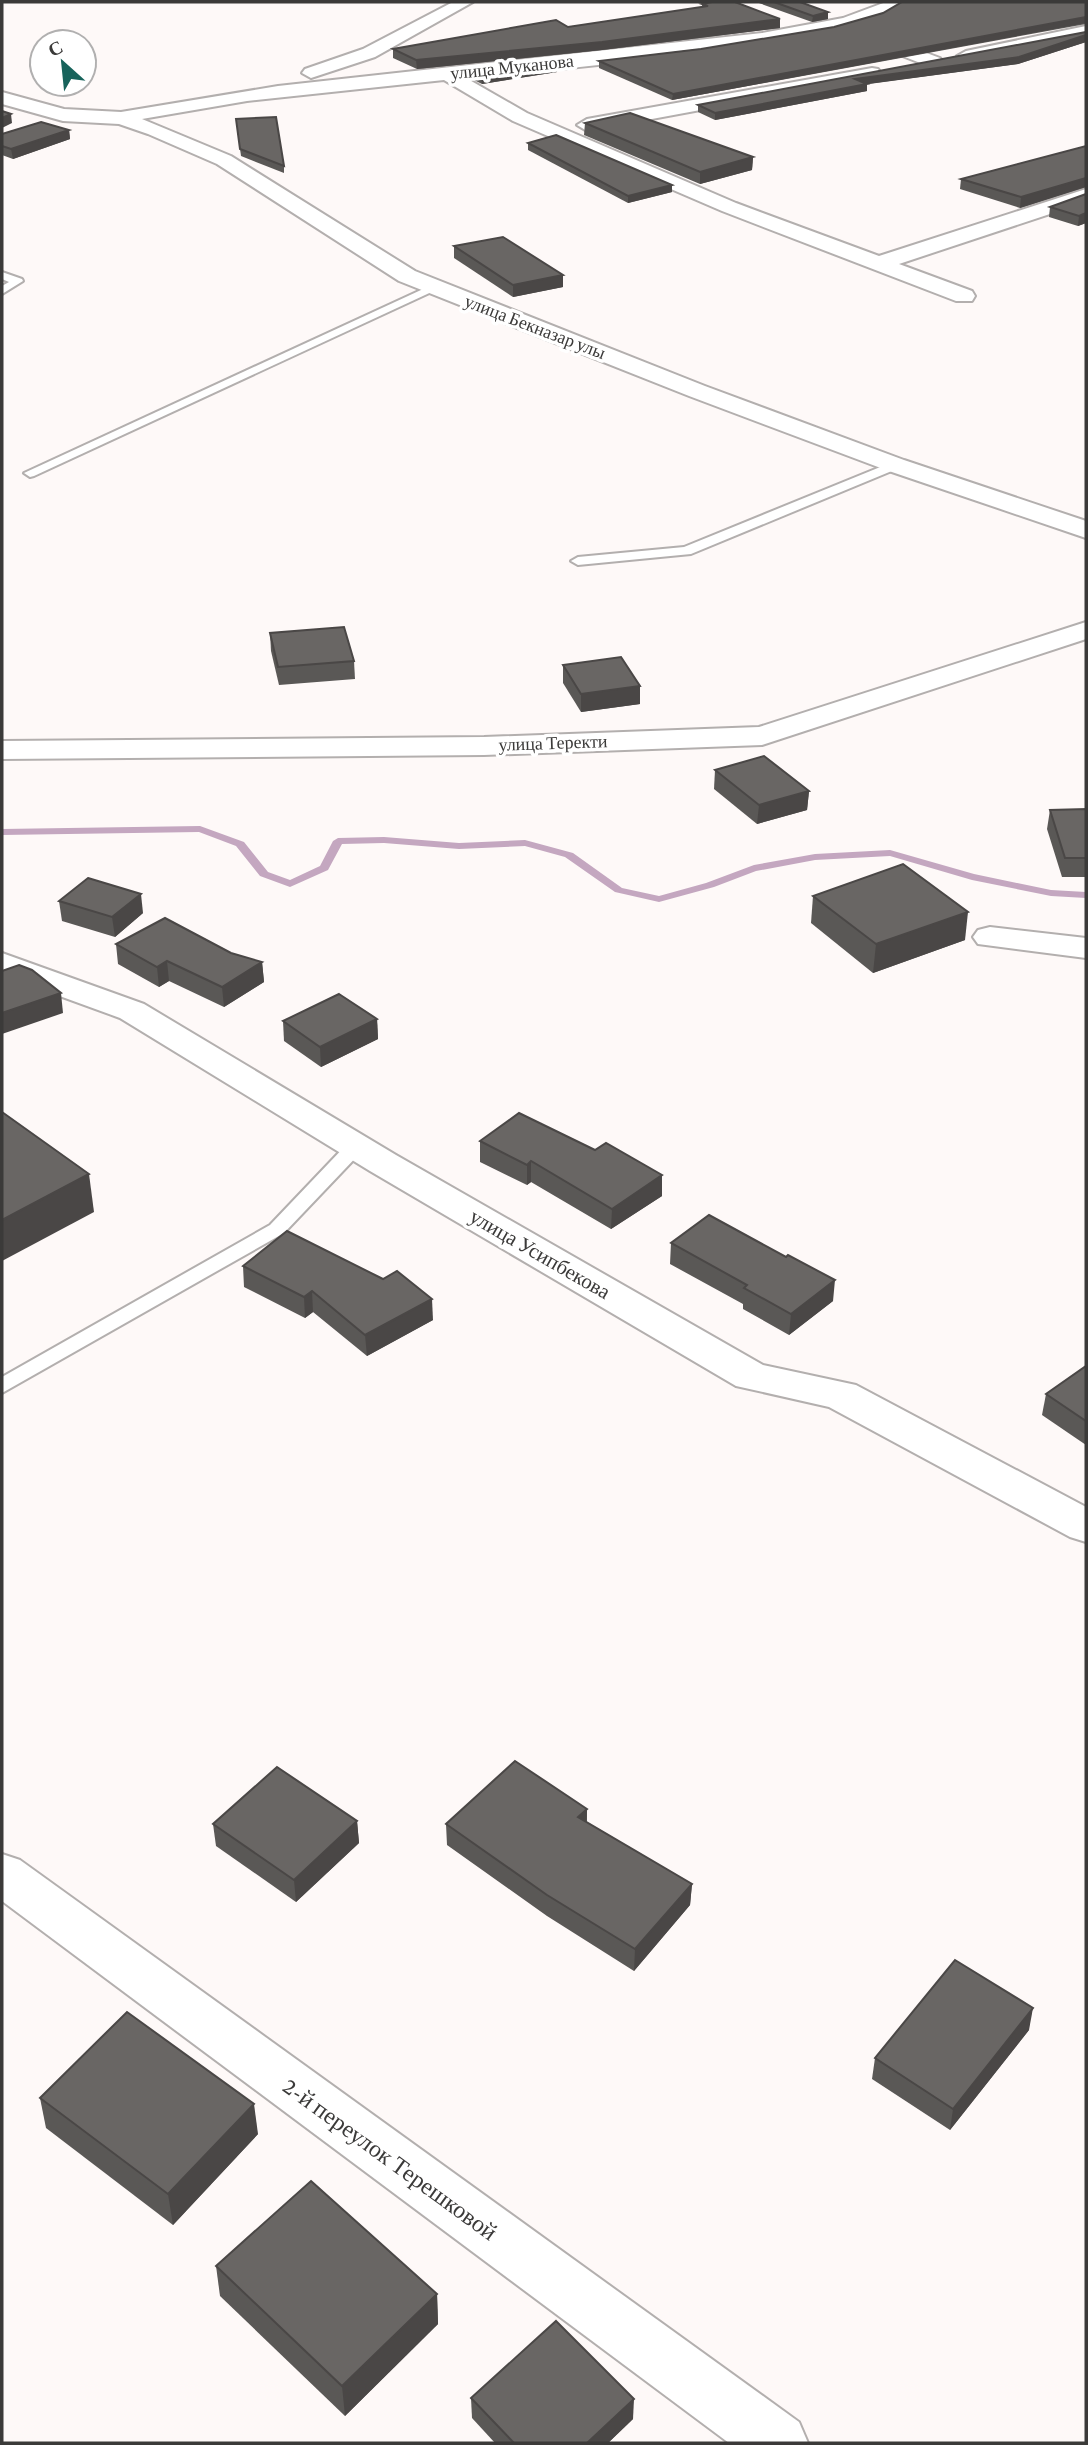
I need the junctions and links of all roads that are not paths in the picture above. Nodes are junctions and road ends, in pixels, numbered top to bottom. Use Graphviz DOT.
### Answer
graph roads {
  1 [pos="465,2"];
  2 [pos="900,2"];
  3 [pos="783,20"];
  4 [pos="827,26"];
  5 [pos="808,29"];
  6 [pos="1086,31"];
  7 [pos="934,62"];
  8 [pos="446,74"];
  9 [pos="263,93"];
  10 [pos="2,98"];
  11 [pos="63,115"];
  12 [pos="121,118"];
  13 [pos="26,128"];
  14 [pos="554,131"];
  15 [pos="1086,195"];
  16 [pos="877,264"];
  17 [pos="2,275"];
  18 [pos="434,287"];
  19 [pos="2,291"];
  20 [pos="964,296"];
  21 [pos="895,465"];
  22 [pos="30,473"];
  23 [pos="1086,530"];
  24 [pos="578,561"];
  25 [pos="1086,629"];
  26 [pos="2,750"];
  27 [pos="990,937"];
  28 [pos="1086,948"];
  29 [pos="2,963"];
  30 [pos="356,1146"];
  31 [pos="2,1386"];
  32 [pos="1086,1525"];
  33 [pos="2,1874"];
  34 [pos="778,2443"];
  1 -- 9 [label="street"];
  2 -- 4 [label="street, улица Муканова"];
  3 -- 5 [label="street"];
  4 -- 5 [label="street, улица Муканова"];
  4 -- 7 [label="street"];
  5 -- 8 [label="street, улица Муканова"];
  6 -- 7 [label="street"];
  7 -- 14 [label="street"];
  8 -- 9 [label="street, улица Муканова"];
  8 -- 14 [label="street"];
  9 -- 12 [label="street, улица Муканова"];
  10 -- 11 [label="street, улица Бекназар улы"];
  11 -- 12 [label="street, улица Бекназар улы"];
  11 -- 13 [label="street"];
  12 -- 18 [label="street, улица Бекназар улы"];
  14 -- 16 [label="street"];
  15 -- 16 [label="street"];
  16 -- 20 [label="street"];
  17 -- 19 [label="lane"];
  18 -- 21 [label="street, улица Бекназар улы"];
  18 -- 22 [label="lane"];
  21 -- 23 [label="street, улица Бекназар улы"];
  21 -- 24 [label="lane"];
  25 -- 26 [label="street, улица Теректи"];
  27 -- 28 [label="street"];
  29 -- 30 [label="street, улица Усипбекова"];
  30 -- 31 [label="lane"];
  30 -- 32 [label="street, улица Усипбекова"];
  33 -- 34 [label="street, 2-й переулок Терешковой"];
}
